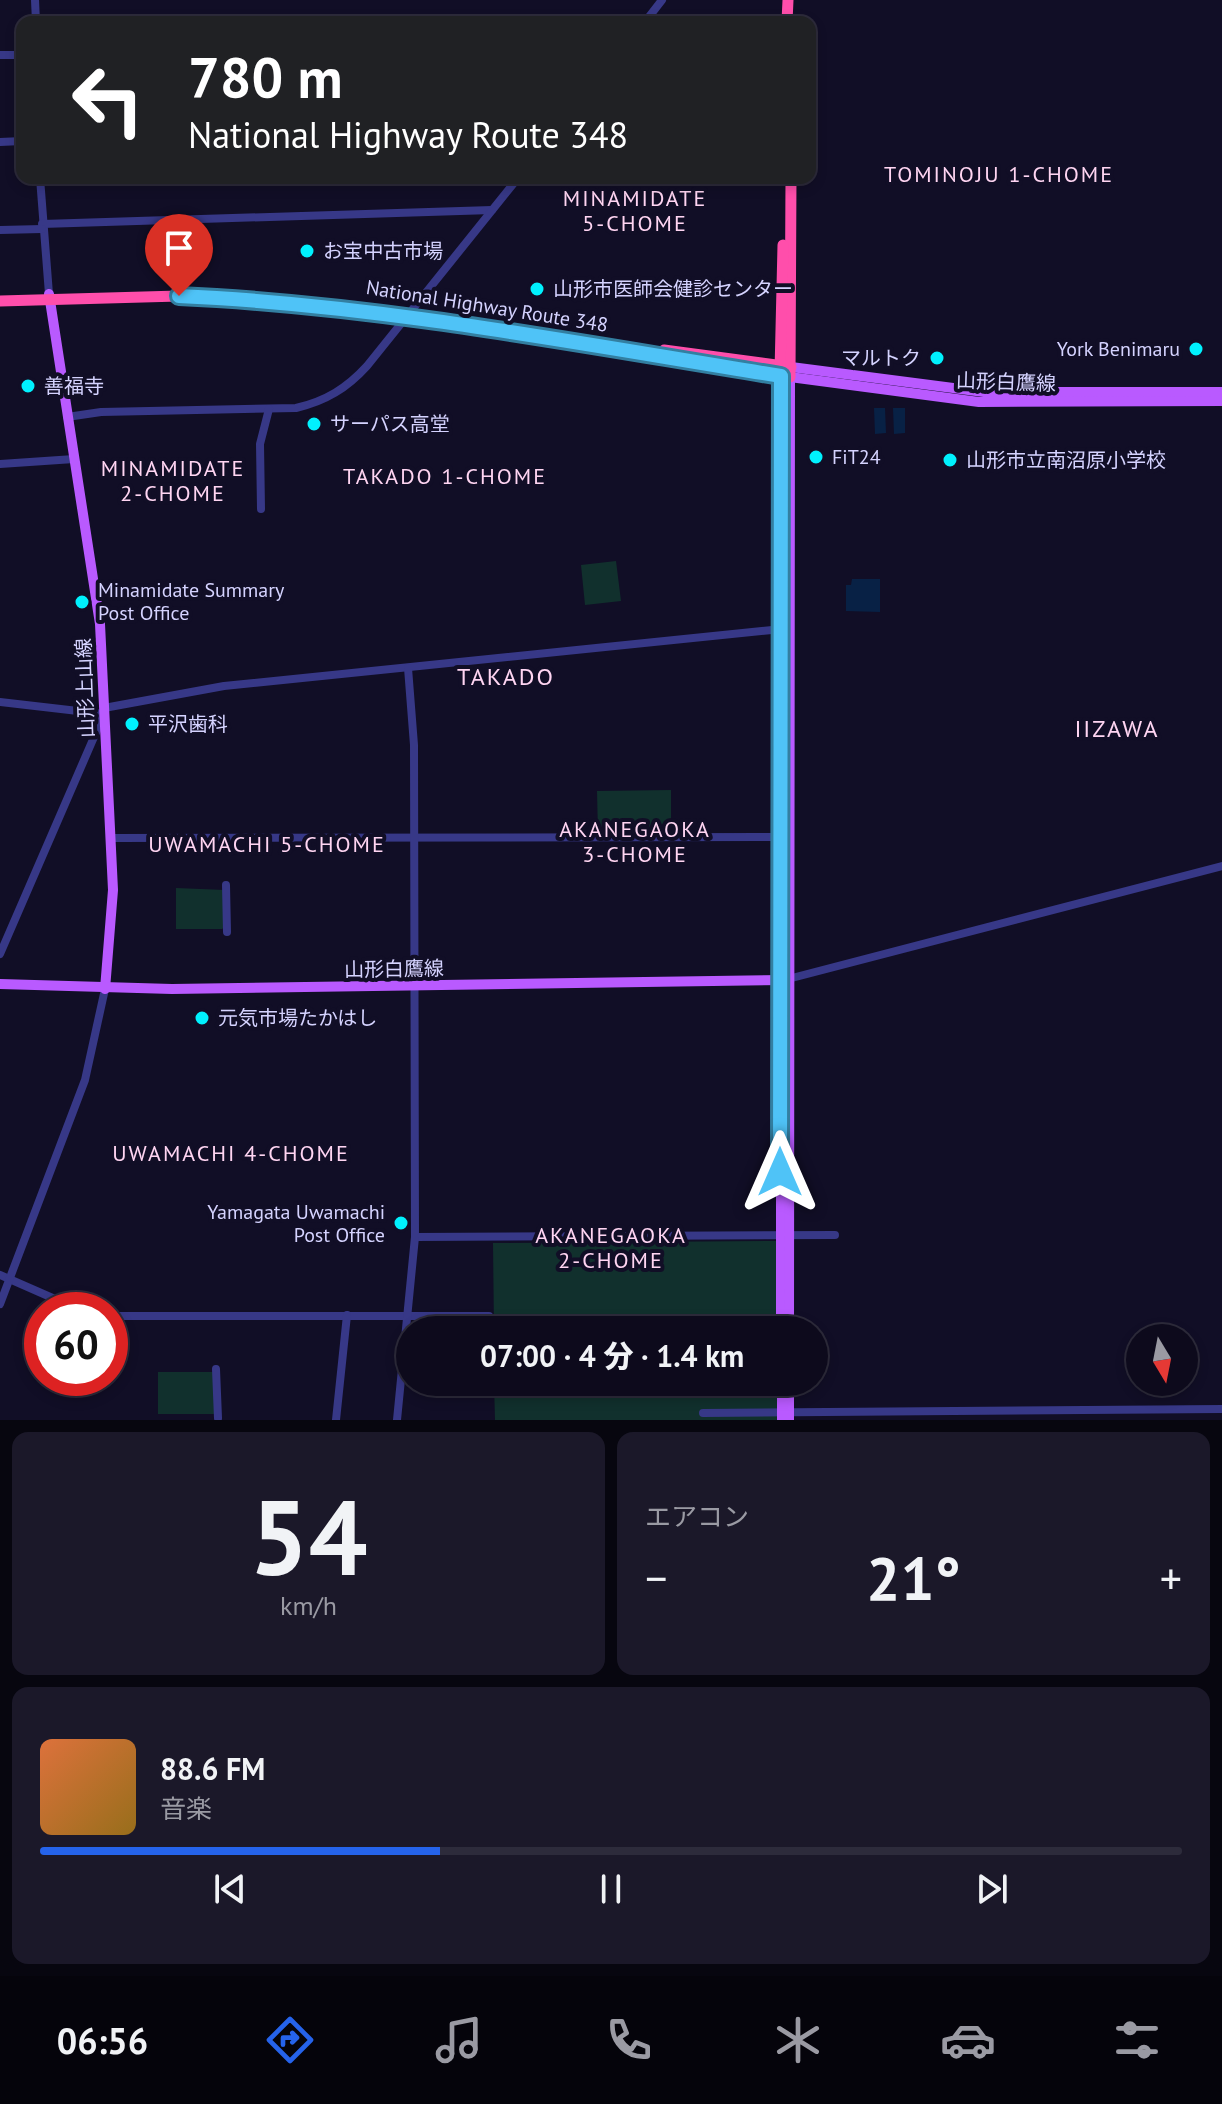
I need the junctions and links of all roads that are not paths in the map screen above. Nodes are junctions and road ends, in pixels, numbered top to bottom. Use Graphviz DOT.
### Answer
graph roads {
  1 [pos="662,0"];
  2 [pos="650,16"];
  3 [pos="40,184"];
  4 [pos="513,184"];
  5 [pos="785,184"];
  6 [pos="791,184"];
  7 [pos="492,210"];
  8 [pos="42,226"];
  9 [pos="0,230"];
  10 [pos="0,295"];
  11 [pos="49,297"];
  12 [pos="0,301"];
  13 [pos="406,314"];
  14 [pos="786,371"];
  15 [pos="1222,392"];
  16 [pos="1222,401"];
  17 [pos="269,409"];
  18 [pos="67,417"];
  19 [pos="74,459"];
  20 [pos="0,464"];
  21 [pos="261,509"];
  22 [pos="782,629"];
  23 [pos="408,668"];
  24 [pos="0,702"];
  25 [pos="104,711"];
  26 [pos="781,837"];
  27 [pos="111,838"];
  28 [pos="414,838"];
  29 [pos="1222,866"];
  30 [pos="226,885"];
  31 [pos="227,932"];
  32 [pos="0,954"];
  33 [pos="784,980"];
  34 [pos="0,984"];
  35 [pos="414,987"];
  36 [pos="105,989"];
  37 [pos="835,1235"];
  38 [pos="784,1236"];
  39 [pos="415,1237"];
  40 [pos="0,1275"];
  41 [pos="10,1279"];
  42 [pos="39,1292"];
  43 [pos="0,1304"];
  44 [pos="347,1315"];
  45 [pos="407,1315"];
  46 [pos="128,1316"];
  47 [pos="489,1316"];
  48 [pos="781,1316"];
  49 [pos="788,1316"];
  50 [pos="216,1369"];
  51 [pos="1202,1409"];
  52 [pos="1222,1409"];
  53 [pos="703,1413"];
  54 [pos="785,1415"];
  55 [pos="218,1418"];
  56 [pos="336,1420"];
  57 [pos="397,1420"];
  58 [pos="1203,1420"];
  1 -- 2 [label="street"];
  3 -- 8 [label="street"];
  4 -- 7 [label="street"];
  5 -- 14 [label="highway"];
  6 -- 14 [label="highway"];
  7 -- 8 [label="street"];
  7 -- 13 [label="street"];
  8 -- 9 [label="street"];
  8 -- 11 [label="street"];
  10 -- 11 [label="highway, National Highway Route 348"];
  11 -- 12 [label="highway, National Highway Route 348"];
  11 -- 13 [label="highway, National Highway Route 348"];
  11 -- 18 [label="main road, 山形上山線"];
  13 -- 14 [label="highway, National Highway Route 348"];
  13 -- 17 [label="street"];
  14 -- 15 [label="main road, 山形白鷹線"];
  14 -- 16 [label="main road, 山形白鷹線"];
  14 -- 22 [label="main road"];
  14 -- 33 [label="main road"];
  17 -- 18 [label="street"];
  17 -- 21 [label="street"];
  18 -- 19 [label="main road, 山形上山線"];
  19 -- 20 [label="street"];
  19 -- 25 [label="main road, 山形上山線"];
  22 -- 23 [label="street"];
  22 -- 26 [label="main road"];
  23 -- 25 [label="street"];
  23 -- 28 [label="street"];
  24 -- 25 [label="street"];
  25 -- 27 [label="main road, 山形上山線"];
  25 -- 32 [label="street"];
  26 -- 28 [label="street"];
  26 -- 33 [label="main road"];
  27 -- 28 [label="street"];
  27 -- 36 [label="main road, 山形上山線"];
  28 -- 35 [label="street"];
  29 -- 33 [label="street"];
  30 -- 31 [label="street"];
  33 -- 35 [label="main road, 山形白鷹線"];
  33 -- 38 [label="main road"];
  34 -- 36 [label="main road, 山形白鷹線"];
  35 -- 36 [label="main road, 山形白鷹線"];
  35 -- 39 [label="street"];
  36 -- 41 [label="street"];
  37 -- 38 [label="street"];
  38 -- 39 [label="street"];
  38 -- 48 [label="main road"];
  38 -- 49 [label="main road"];
  39 -- 45 [label="street"];
  40 -- 41 [label="street"];
  41 -- 42 [label="street"];
  41 -- 43 [label="street"];
  44 -- 45 [label="street"];
  44 -- 46 [label="street"];
  44 -- 56 [label="street"];
  45 -- 47 [label="street"];
  45 -- 57 [label="street"];
  50 -- 55 [label="street"];
  51 -- 52 [label="street"];
  51 -- 54 [label="street"];
  51 -- 58 [label="street"];
  53 -- 54 [label="street"];
}
